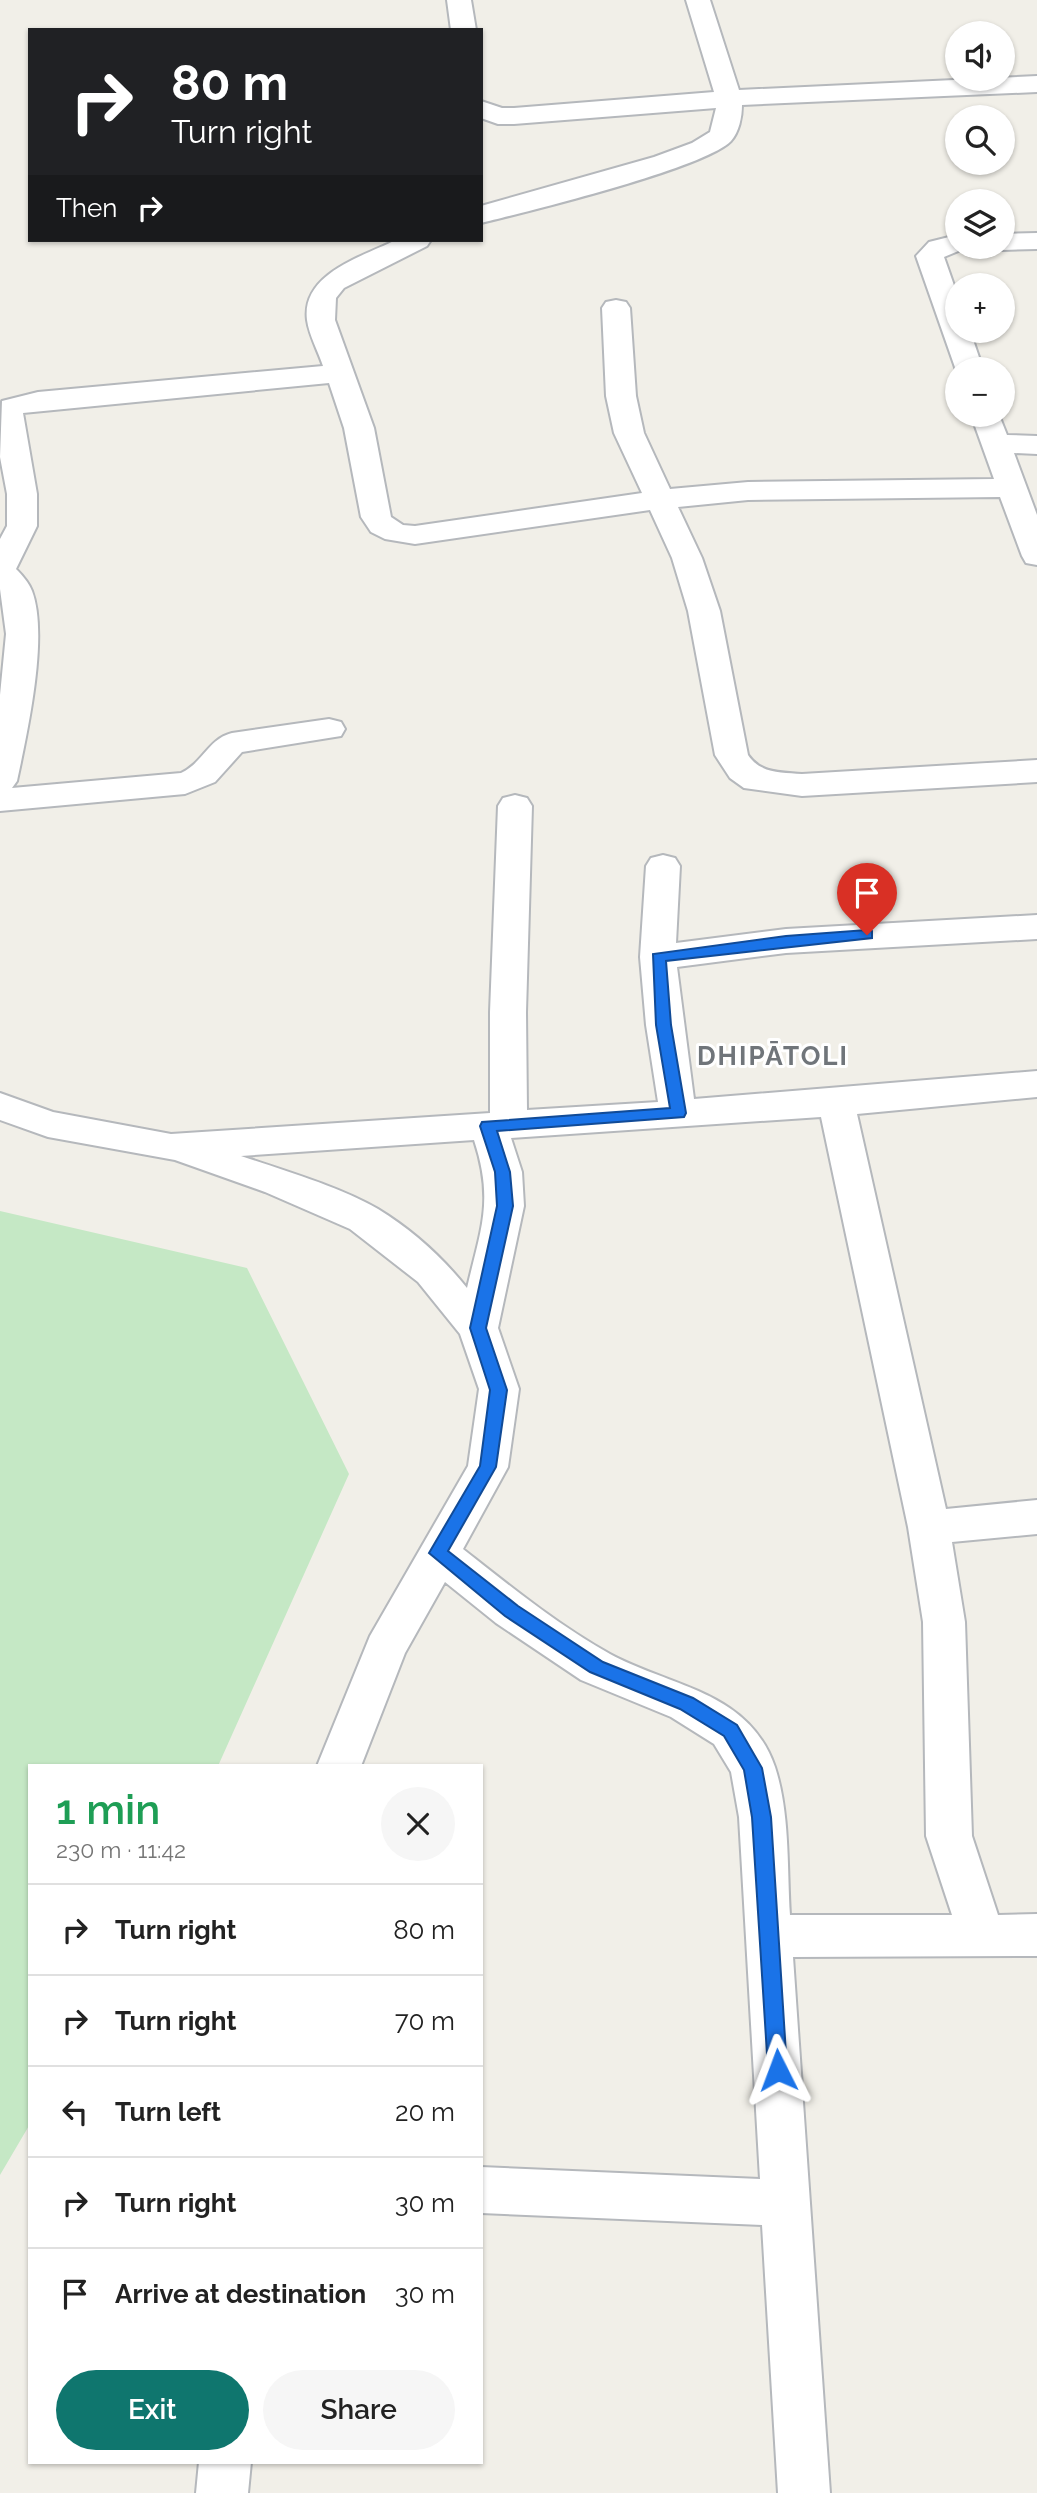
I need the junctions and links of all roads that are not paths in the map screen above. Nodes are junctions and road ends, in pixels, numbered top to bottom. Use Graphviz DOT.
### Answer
graph roads {
  1 [pos="459,0"];
  2 [pos="698,0"];
  3 [pos="464,28"];
  4 [pos="1037,84"];
  5 [pos="729,99"];
  6 [pos="483,110"];
  7 [pos="483,214"];
  8 [pos="1037,241"];
  9 [pos="413,242"];
  10 [pos="1015,242"];
  11 [pos="945,244"];
  12 [pos="617,308"];
  13 [pos="966,357"];
  14 [pos="339,373"];
  15 [pos="990,427"];
  16 [pos="996,444"];
  17 [pos="1037,445"];
  18 [pos="1010,488"];
  19 [pos="662,499"];
  20 [pos="1037,556"];
  21 [pos="0,570"];
  22 [pos="329,729"];
  23 [pos="1037,771"];
  24 [pos="0,781"];
  25 [pos="0,800"];
  26 [pos="515,806"];
  27 [pos="663,866"];
  28 [pos="1037,927"];
  29 [pos="658,957"];
  30 [pos="1037,1084"];
  31 [pos="836,1103"];
  32 [pos="0,1106"];
  33 [pos="678,1113"];
  34 [pos="499,1125"];
  35 [pos="171,1147"];
  36 [pos="478,1328"];
  37 [pos="1037,1517"];
  38 [pos="929,1527"];
  39 [pos="438,1553"];
  40 [pos="340,1764"];
  41 [pos="769,1936"];
  42 [pos="982,1936"];
  43 [pos="1036,1943"];
  44 [pos="483,2190"];
  45 [pos="786,2203"];
  46 [pos="225,2464"];
  47 [pos="222,2493"];
  48 [pos="804,2493"];
  1 -- 3 [label="street"];
  2 -- 5 [label="street"];
  4 -- 5 [label="street"];
  5 -- 6 [label="street"];
  5 -- 7 [label="street"];
  8 -- 10 [label="street"];
  9 -- 14 [label="street"];
  11 -- 13 [label="street"];
  12 -- 19 [label="street"];
  14 -- 19 [label="street"];
  14 -- 21 [label="street"];
  15 -- 16 [label="street"];
  16 -- 17 [label="street"];
  16 -- 18 [label="street"];
  18 -- 19 [label="street"];
  18 -- 20 [label="street"];
  19 -- 23 [label="street"];
  21 -- 24 [label="street"];
  22 -- 25 [label="street"];
  26 -- 34 [label="street"];
  27 -- 29 [label="street"];
  28 -- 29 [label="street"];
  29 -- 33 [label="street"];
  30 -- 31 [label="street"];
  31 -- 33 [label="street"];
  31 -- 38 [label="street"];
  32 -- 35 [label="street"];
  33 -- 34 [label="street"];
  34 -- 35 [label="street"];
  34 -- 36 [label="street"];
  35 -- 36 [label="street"];
  36 -- 39 [label="street"];
  37 -- 38 [label="street"];
  38 -- 42 [label="street"];
  39 -- 40 [label="street"];
  39 -- 41 [label="street"];
  41 -- 42 [label="street"];
  41 -- 45 [label="street"];
  42 -- 43 [label="street"];
  44 -- 45 [label="street"];
  45 -- 48 [label="street"];
  46 -- 47 [label="street"];
}
